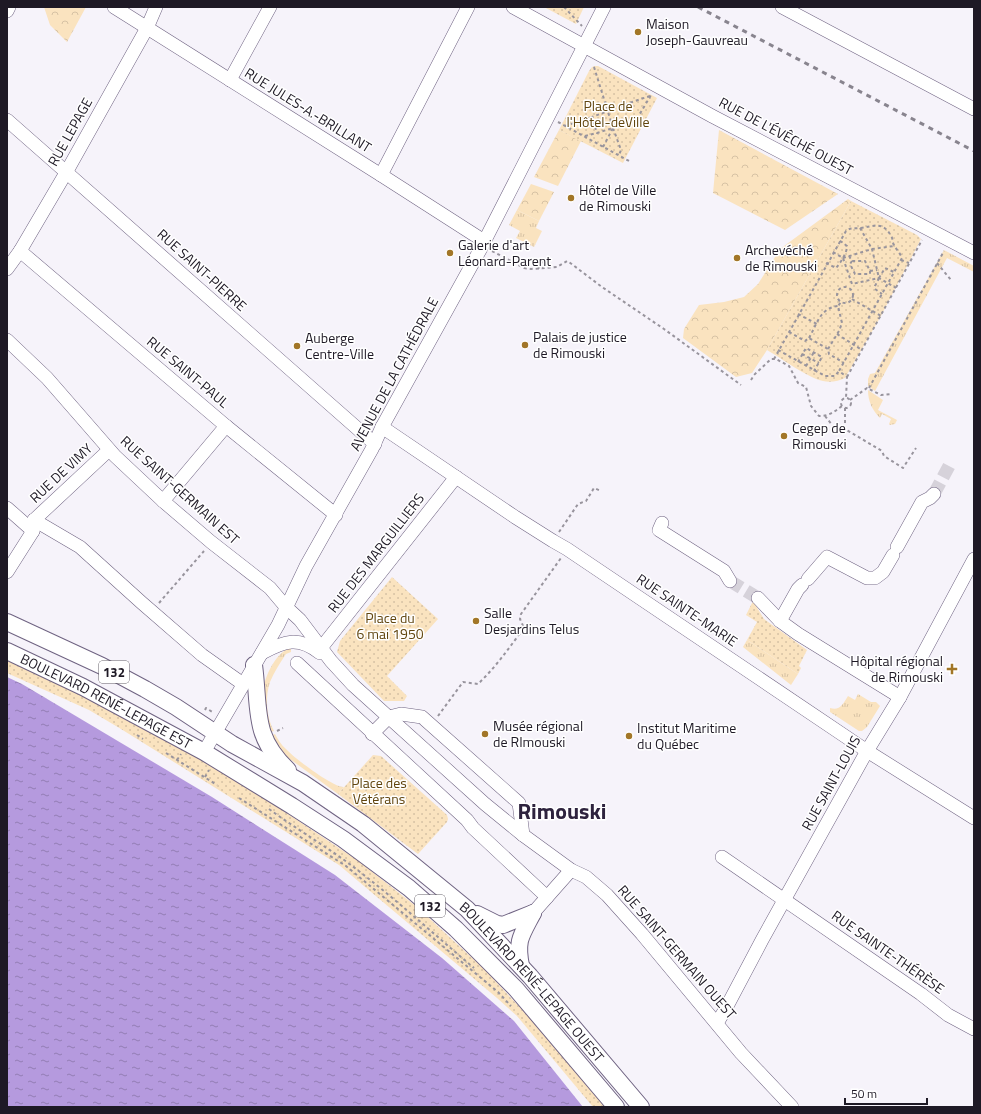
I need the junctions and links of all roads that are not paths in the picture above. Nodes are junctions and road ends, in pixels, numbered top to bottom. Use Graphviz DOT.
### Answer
graph roads {
  1 [pos="9,7"];
  2 [pos="114,7"];
  3 [pos="156,7"];
  4 [pos="270,7"];
  5 [pos="468,7"];
  6 [pos="512,7"];
  7 [pos="604,7"];
  8 [pos="782,7"];
  9 [pos="7,11"];
  10 [pos="147,28"];
  11 [pos="584,46"];
  12 [pos="230,80"];
  13 [pos="974,108"];
  14 [pos="7,120"];
  15 [pos="67,171"];
  16 [pos="381,175"];
  17 [pos="483,243"];
  18 [pos="20,251"];
  19 [pos="974,254"];
  20 [pos="7,269"];
  21 [pos="7,340"];
  22 [pos="226,426"];
  23 [pos="382,427"];
  24 [pos="375,444"];
  25 [pos="110,450"];
  26 [pos="456,477"];
  27 [pos="934,494"];
  28 [pos="163,501"];
  29 [pos="7,508"];
  30 [pos="336,515"];
  31 [pos="662,523"];
  32 [pos="34,525"];
  33 [pos="974,559"];
  34 [pos="7,572"];
  35 [pos="969,579"];
  36 [pos="730,581"];
  37 [pos="758,598"];
  38 [pos="286,607"];
  39 [pos="780,621"];
  40 [pos="7,622"];
  41 [pos="321,648"];
  42 [pos="7,651"];
  43 [pos="258,659"];
  44 [pos="331,661"];
  45 [pos="297,663"];
  46 [pos="243,684"];
  47 [pos="900,697"];
  48 [pos="389,717"];
  49 [pos="215,734"];
  50 [pos="372,734"];
  51 [pos="867,750"];
  52 [pos="204,759"];
  53 [pos="303,783"];
  54 [pos="974,818"];
  55 [pos="523,835"];
  56 [pos="722,857"];
  57 [pos="571,870"];
  58 [pos="547,897"];
  59 [pos="785,900"];
  60 [pos="467,909"];
  61 [pos="533,913"];
  62 [pos="521,966"];
  63 [pos="717,1023"];
  64 [pos="974,1029"];
  65 [pos="616,1107"];
  66 [pos="641,1107"];
  67 [pos="792,1107"];
  1 -- 9 [label="street"];
  2 -- 10 [label="street, RUE JULES-A.-BRILLANT"];
  3 -- 10 [label="street, RUE LEPAGE"];
  4 -- 12 [label="street"];
  5 -- 16 [label="street"];
  6 -- 11 [label="street, RUE DE L'ÉVÊCHÉ OUEST"];
  7 -- 11 [label="street, AVENUE DE LA CATHÉDRALE"];
  8 -- 13 [label="street"];
  10 -- 12 [label="street, RUE JULES-A.-BRILLANT"];
  10 -- 15 [label="street, RUE LEPAGE"];
  11 -- 17 [label="street, AVENUE DE LA CATHÉDRALE"];
  11 -- 19 [label="street, RUE DE L'ÉVÊCHÉ OUEST"];
  12 -- 16 [label="street, RUE JULES-A.-BRILLANT"];
  14 -- 15 [label="street, RUE SAINT-PIERRE"];
  15 -- 18 [label="street, RUE LEPAGE"];
  15 -- 24 [label="street, RUE SAINT-PIERRE"];
  16 -- 17 [label="street, RUE JULES-A.-BRILLANT"];
  17 -- 23 [label="street, AVENUE DE LA CATHÉDRALE"];
  18 -- 20 [label="street, RUE LEPAGE"];
  18 -- 22 [label="street, RUE SAINT-PAUL"];
  21 -- 25 [label="street, RUE SAINT-GERMAIN EST"];
  22 -- 28 [label="street"];
  22 -- 30 [label="street, RUE SAINT-PAUL"];
  23 -- 24 [label="street, AVENUE DE LA CATHÉDRALE"];
  23 -- 26 [label="street, RUE SAINTE-MARIE"];
  24 -- 30 [label="street, AVENUE DE LA CATHÉDRALE"];
  25 -- 28 [label="street, RUE SAINT-GERMAIN EST"];
  25 -- 32 [label="street, RUE DE VIMY"];
  26 -- 41 [label="street, RUE DES MARGUILLIERS"];
  26 -- 51 [label="street, RUE SAINTE-MARIE"];
  27 -- 39 [label="street"];
  28 -- 38 [label="street, RUE SAINT-GERMAIN EST"];
  29 -- 32 [label="street"];
  30 -- 38 [label="street, AVENUE DE LA CATHÉDRALE"];
  31 -- 36 [label="street"];
  32 -- 34 [label="street, RUE DE VIMY"];
  32 -- 46 [label="street"];
  33 -- 35 [label="street, RUE SAINT-LOUIS"];
  35 -- 47 [label="street, RUE SAINT-LOUIS"];
  37 -- 39 [label="street"];
  38 -- 41 [label="street, RUE SAINT-GERMAIN OUEST"];
  38 -- 43 [label="street, AVENUE DE LA CATHÉDRALE"];
  39 -- 47 [label="street"];
  40 -- 49 [label="main road, BOULEVARD RENÉ-LEPAGE EST / 132"];
  41 -- 44 [label="street, RUE SAINT-GERMAIN OUEST"];
  42 -- 52 [label="main road, BOULEVARD RENÉ-LEPAGE EST / 132"];
  43 -- 44 [label="street"];
  43 -- 46 [label="street, AVENUE DE LA CATHÉDRALE"];
  43 -- 53 [label="main road"];
  44 -- 48 [label="street, RUE SAINT-GERMAIN OUEST"];
  45 -- 50 [label="street"];
  46 -- 49 [label="street, AVENUE DE LA CATHÉDRALE"];
  47 -- 51 [label="street, RUE SAINT-LOUIS"];
  48 -- 50 [label="street"];
  48 -- 55 [label="street, RUE SAINT-GERMAIN OUEST"];
  48 -- 55 [label="street"];
  49 -- 52 [label="street, AVENUE DE LA CATHÉDRALE"];
  49 -- 53 [label="main road, BOULEVARD RENÉ-LEPAGE OUEST / 132"];
  50 -- 58 [label="street"];
  51 -- 54 [label="street, RUE SAINTE-MARIE"];
  51 -- 59 [label="street, RUE SAINT-LOUIS"];
  52 -- 65 [label="main road, BOULEVARD RENÉ-LEPAGE OUEST / 132"];
  53 -- 60 [label="main road, BOULEVARD RENÉ-LEPAGE OUEST / 132"];
  55 -- 57 [label="street, RUE SAINT-GERMAIN OUEST"];
  56 -- 59 [label="street, RUE SAINTE-THÉRÈSE"];
  57 -- 58 [label="street"];
  57 -- 63 [label="street, RUE SAINT-GERMAIN OUEST"];
  58 -- 61 [label="street"];
  59 -- 63 [label="street, RUE SAINT-LOUIS"];
  59 -- 64 [label="street, RUE SAINTE-THÉRÈSE"];
  60 -- 61 [label="main road"];
  60 -- 62 [label="main road, BOULEVARD RENÉ-LEPAGE OUEST / 132"];
  61 -- 62 [label="main road"];
  62 -- 66 [label="main road, BOULEVARD RENÉ-LEPAGE OUEST / 132"];
  63 -- 67 [label="street, RUE SAINT-GERMAIN OUEST"];
}
